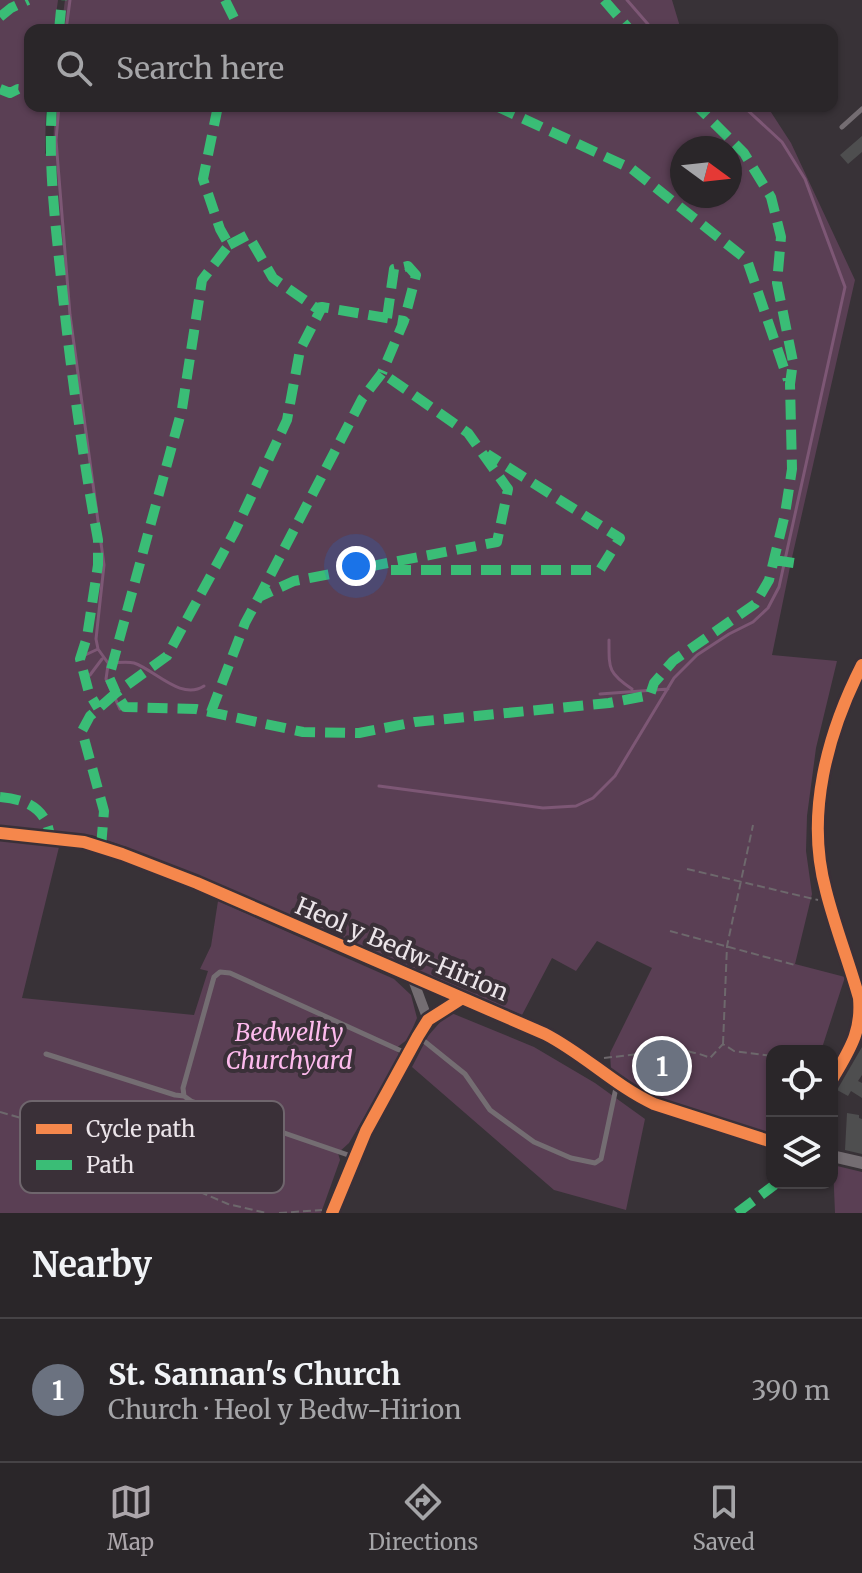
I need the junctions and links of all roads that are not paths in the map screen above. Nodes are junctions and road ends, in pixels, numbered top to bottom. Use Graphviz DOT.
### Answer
graph roads {
  1 [pos="862,109"];
  2 [pos="842,127"];
  3 [pos="862,665"];
  4 [pos="0,833"];
  5 [pos="412,977"];
  6 [pos="461,999"];
  7 [pos="428,1020"];
  8 [pos="418,1036"];
  9 [pos="46,1054"];
  10 [pos="408,1054"];
  11 [pos="838,1069"];
  12 [pos="618,1082"];
  13 [pos="184,1096"];
  14 [pos="191,1101"];
  15 [pos="284,1133"];
  16 [pos="766,1140"];
  17 [pos="354,1157"];
  18 [pos="838,1157"];
  19 [pos="862,1163"];
  20 [pos="332,1212"];
  1 -- 2 [label="lane"];
  3 -- 11 [label="street"];
  4 -- 5 [label="street, Heol y Bedw-Hirion"];
  5 -- 6 [label="street, Heol y Bedw-Hirion"];
  5 -- 7 [label="street"];
  6 -- 7 [label="street"];
  6 -- 12 [label="street, Heol y Bedw-Hirion"];
  7 -- 8 [label="street"];
  8 -- 10 [label="street"];
  8 -- 12 [label="lane"];
  9 -- 13 [label="lane"];
  10 -- 13 [label="lane"];
  10 -- 17 [label="street"];
  12 -- 16 [label="street, Heol y Bedw-Hirion"];
  13 -- 14 [label="lane"];
  15 -- 17 [label="lane"];
  17 -- 20 [label="street"];
  18 -- 19 [label="street"];
}
